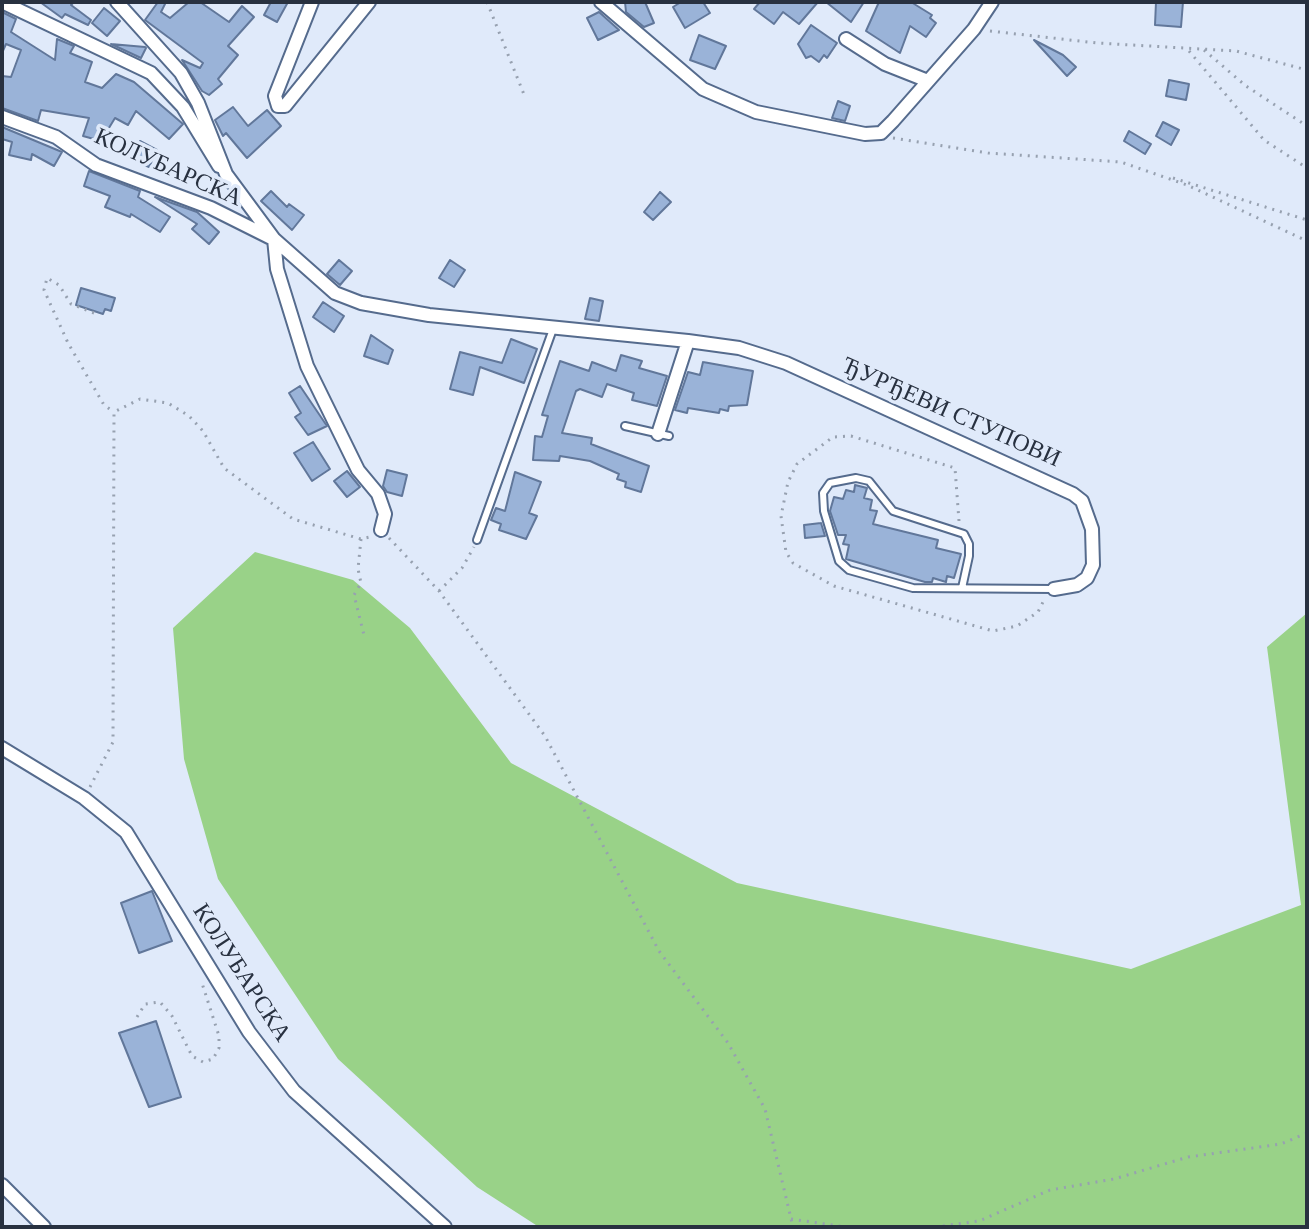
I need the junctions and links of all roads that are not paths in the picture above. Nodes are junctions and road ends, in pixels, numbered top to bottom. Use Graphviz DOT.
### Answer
graph roads {
  1 [pos="2,2"];
  2 [pos="117,2"];
  3 [pos="312,2"];
  4 [pos="369,2"];
  5 [pos="601,2"];
  6 [pos="992,2"];
  7 [pos="846,39"];
  8 [pos="928,81"];
  9 [pos="2,117"];
  10 [pos="226,174"];
  11 [pos="274,239"];
  12 [pos="554,326"];
  13 [pos="688,341"];
  14 [pos="625,426"];
  15 [pos="664,435"];
  16 [pos="381,530"];
  17 [pos="477,540"];
  18 [pos="962,588"];
  19 [pos="1050,590"];
  20 [pos="2,748"];
  21 [pos="2,1185"];
  22 [pos="44,1227"];
  23 [pos="445,1227"];
  1 -- 10 [label="street, КОЛУБАРСКА"];
  2 -- 10 [label="street, ЂУРЂЕВИ СТУПОВИ"];
  3 -- 4 [label="street"];
  5 -- 8 [label="street"];
  6 -- 8 [label="street"];
  7 -- 8 [label="street"];
  9 -- 11 [label="street, КОЛУБАРСКА"];
  10 -- 11 [label="street, ЂУРЂЕВИ СТУПОВИ"];
  11 -- 12 [label="street, ЂУРЂЕВИ СТУПОВИ"];
  11 -- 16 [label="street, ЂУРЂЕВИ СТУПОВИ"];
  12 -- 13 [label="street, ЂУРЂЕВИ СТУПОВИ"];
  12 -- 17 [label="lane"];
  13 -- 15 [label="street"];
  13 -- 19 [label="street, ЂУРЂЕВИ СТУПОВИ"];
  14 -- 15 [label="lane"];
  18 -- 18 [label="lane"];
  18 -- 19 [label="lane"];
  20 -- 23 [label="street, КОЛУБАРСКА"];
  21 -- 22 [label="street"];
}
